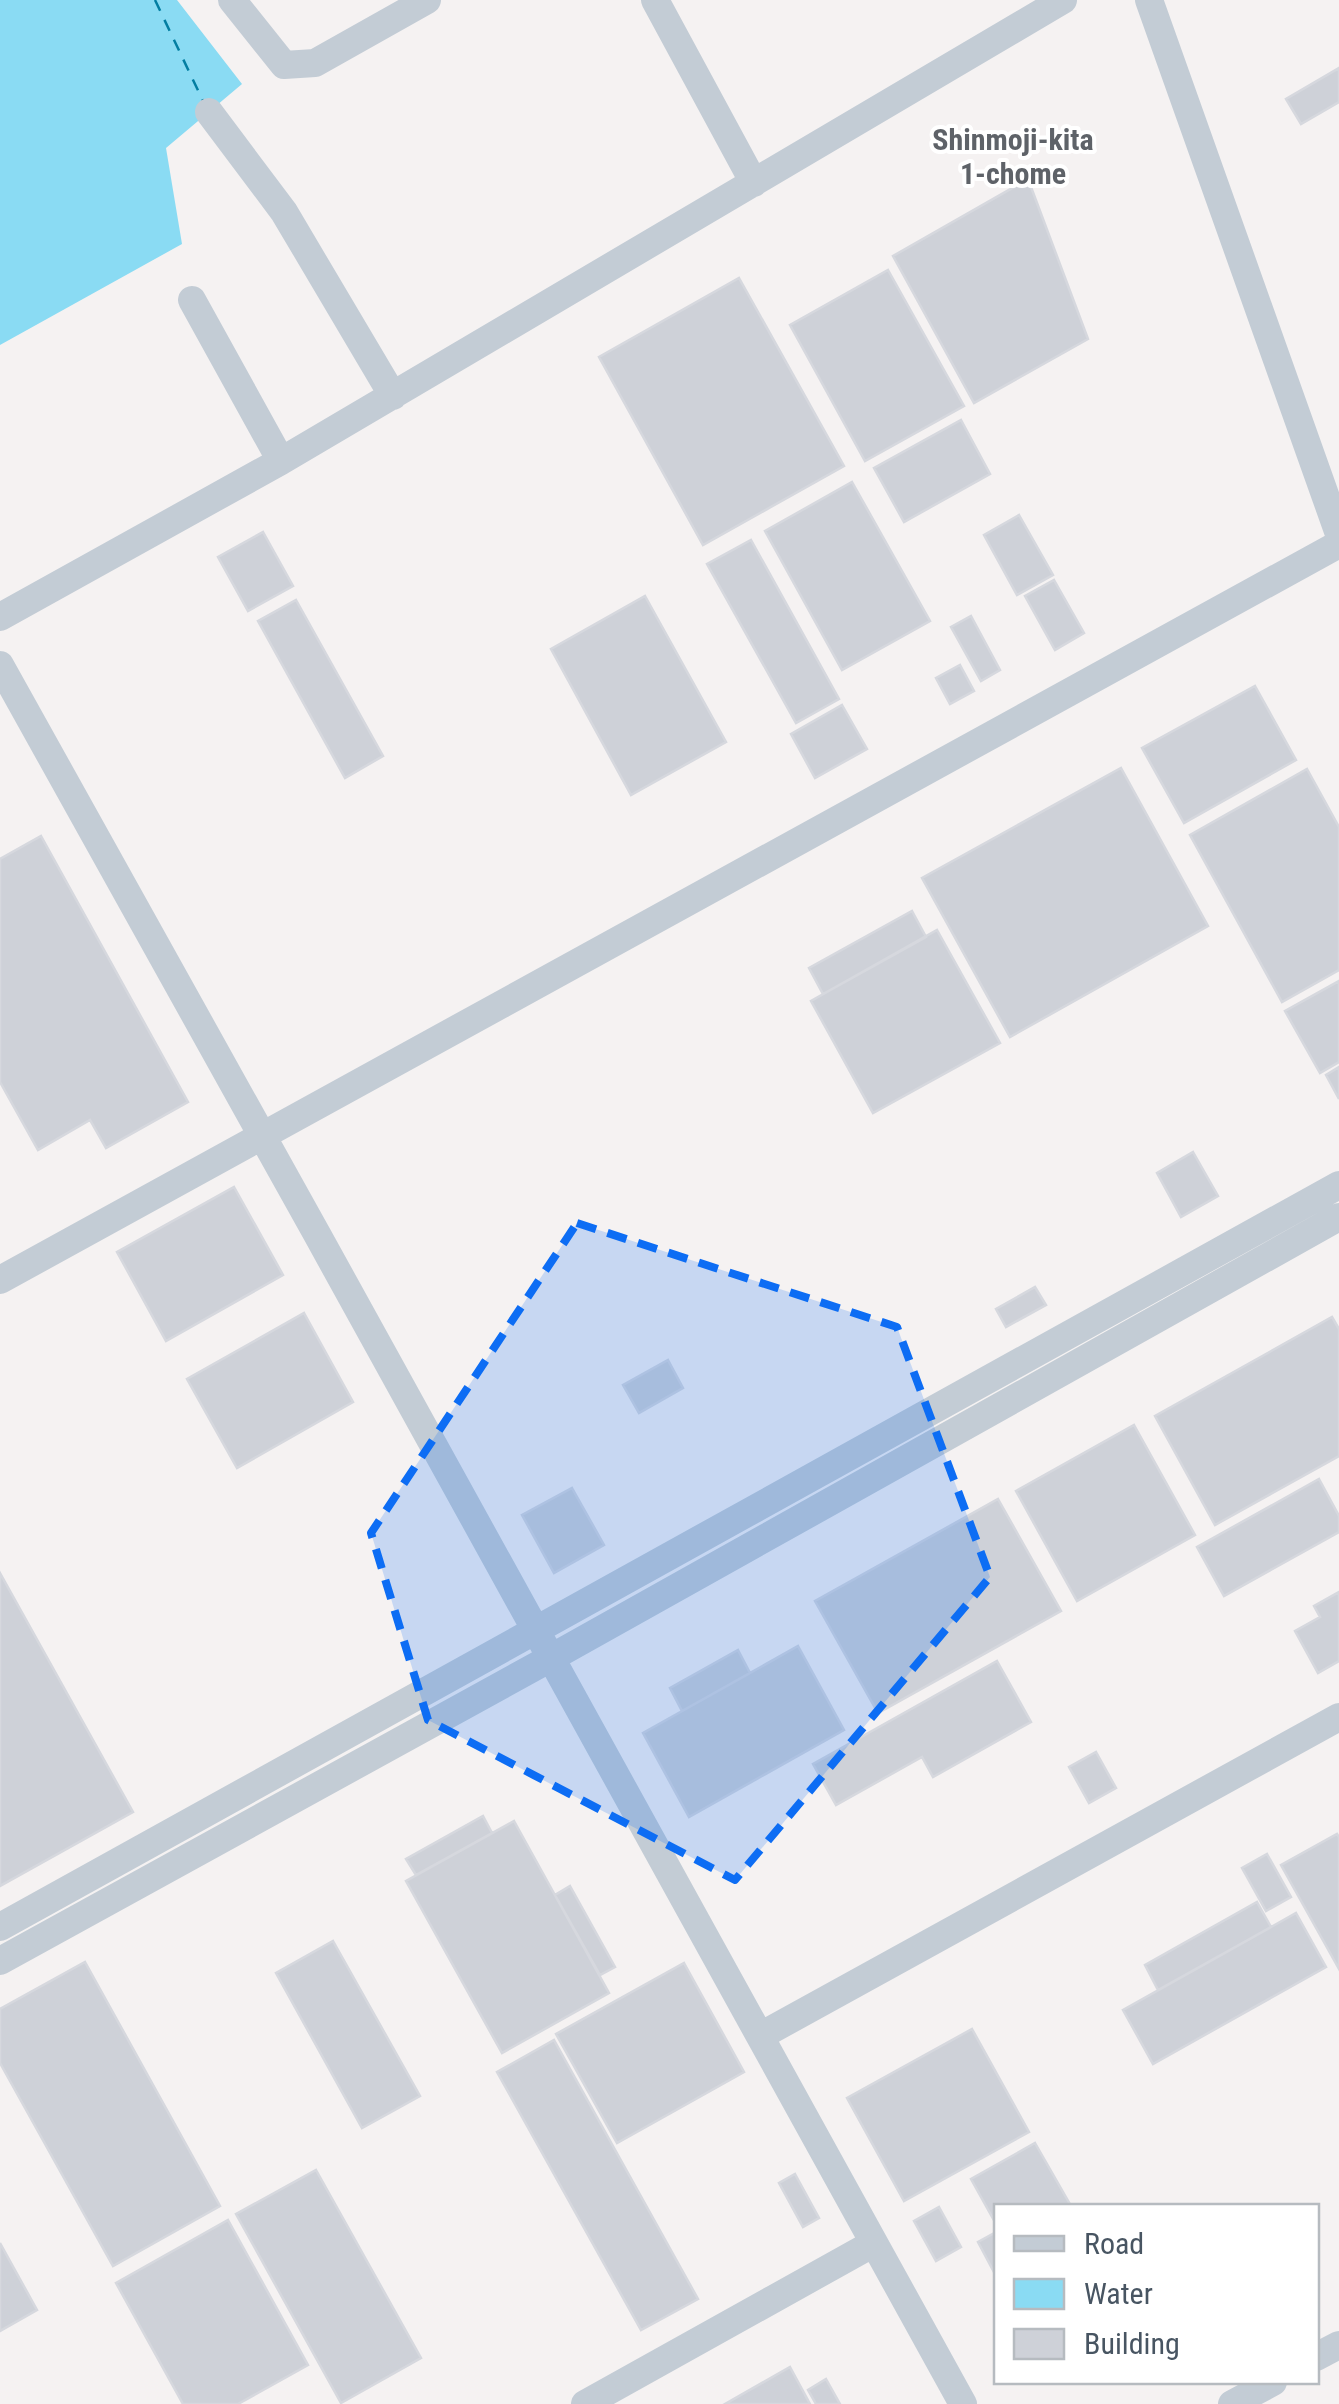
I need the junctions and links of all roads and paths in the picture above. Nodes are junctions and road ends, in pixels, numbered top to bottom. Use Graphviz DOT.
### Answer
graph roads {
  1 [pos="232,0"];
  2 [pos="426,0"];
  3 [pos="655,0"];
  4 [pos="1063,0"];
  5 [pos="1150,0"];
  6 [pos="208,112"];
  7 [pos="754,183"];
  8 [pos="192,300"];
  9 [pos="393,396"];
  10 [pos="281,462"];
  11 [pos="1339,534"];
  12 [pos="1339,544"];
  13 [pos="0,617"];
  14 [pos="0,664"];
  15 [pos="263,1134"];
  16 [pos="1339,1185"];
  17 [pos="1339,1217"];
  18 [pos="0,1280"];
  19 [pos="534,1631"];
  20 [pos="550,1659"];
  21 [pos="1339,1717"];
  22 [pos="0,1927"];
  23 [pos="0,1960"];
  24 [pos="762,2036"];
  25 [pos="874,2242"];
  26 [pos="1269,2384"];
  27 [pos="585,2404"];
  28 [pos="963,2404"];
  29 [pos="1232,2404"];
  1 -- 2 [label="street"];
  3 -- 7 [label="street"];
  4 -- 7 [label="street"];
  5 -- 11 [label="street"];
  6 -- 9 [label="street"];
  7 -- 9 [label="street"];
  8 -- 10 [label="street"];
  9 -- 10 [label="street"];
  10 -- 13 [label="street"];
  12 -- 15 [label="street"];
  14 -- 15 [label="street"];
  15 -- 18 [label="street"];
  15 -- 19 [label="street"];
  16 -- 19 [label="street"];
  17 -- 20 [label="street"];
  19 -- 20 [label="street"];
  19 -- 22 [label="street"];
  20 -- 23 [label="street"];
  20 -- 24 [label="street"];
  21 -- 24 [label="street"];
  24 -- 25 [label="street"];
  25 -- 27 [label="street"];
  25 -- 28 [label="street"];
  26 -- 29 [label="street"];
}
